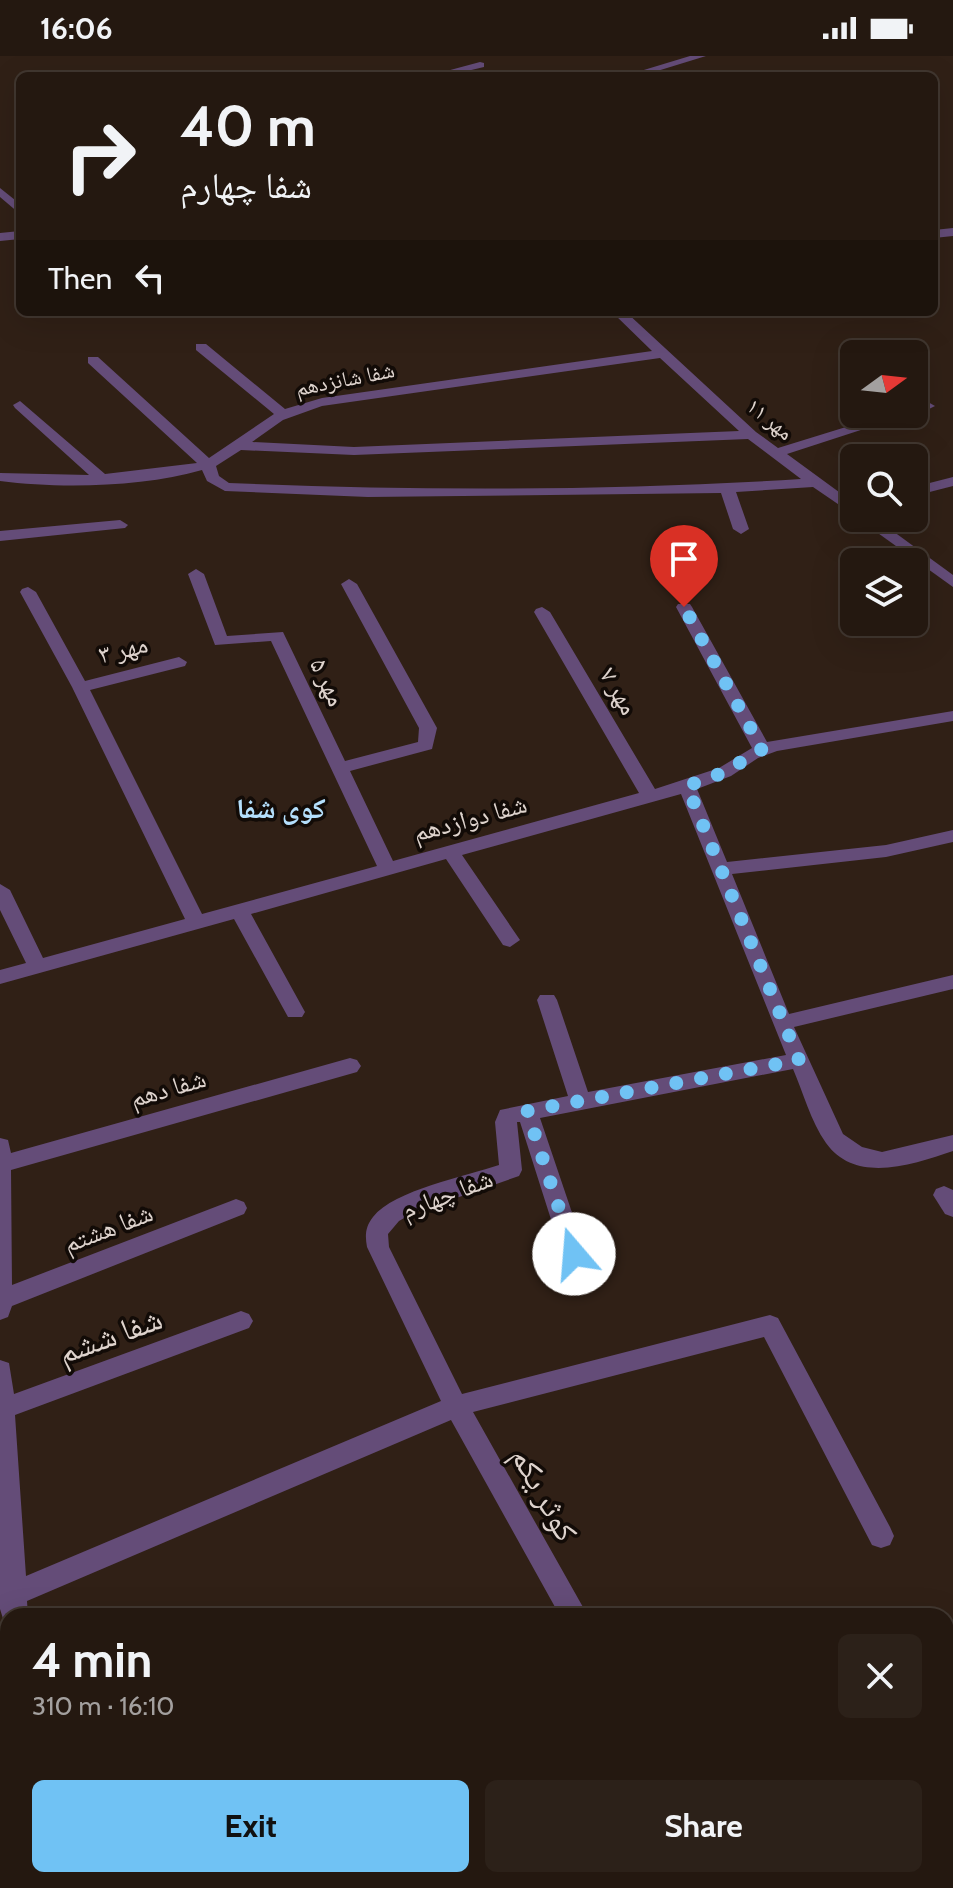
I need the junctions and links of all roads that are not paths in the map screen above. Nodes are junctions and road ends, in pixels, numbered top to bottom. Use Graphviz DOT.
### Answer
graph roads {
  1 [pos="701,56"];
  2 [pos="480,65"];
  3 [pos="450,72"];
  4 [pos="643,72"];
  5 [pos="0,191"];
  6 [pos="16,206"];
  7 [pos="622,316"];
  8 [pos="201,347"];
  9 [pos="664,353"];
  10 [pos="93,360"];
  11 [pos="20,405"];
  12 [pos="284,415"];
  13 [pos="857,428"];
  14 [pos="751,435"];
  15 [pos="240,446"];
  16 [pos="775,453"];
  17 [pos="208,465"];
  18 [pos="0,477"];
  19 [pos="100,477"];
  20 [pos="953,481"];
  21 [pos="817,482"];
  22 [pos="727,488"];
  23 [pos="928,488"];
  24 [pos="840,499"];
  25 [pos="120,525"];
  26 [pos="741,529"];
  27 [pos="884,532"];
  28 [pos="0,536"];
  29 [pos="196,574"];
  30 [pos="953,582"];
  31 [pos="349,584"];
  32 [pos="28,592"];
  33 [pos="684,607"];
  34 [pos="542,612"];
  35 [pos="179,662"];
  36 [pos="80,687"];
  37 [pos="953,716"];
  38 [pos="762,749"];
  39 [pos="340,768"];
  40 [pos="687,786"];
  41 [pos="650,796"];
  42 [pos="953,836"];
  43 [pos="450,851"];
  44 [pos="387,868"];
  45 [pos="719,869"];
  46 [pos="0,890"];
  47 [pos="239,910"];
  48 [pos="196,921"];
  49 [pos="510,940"];
  50 [pos="37,966"];
  51 [pos="0,977"];
  52 [pos="953,982"];
  53 [pos="547,1000"];
  54 [pos="295,1012"];
  55 [pos="782,1023"];
  56 [pos="799,1060"];
  57 [pos="350,1066"];
  58 [pos="581,1102"];
  59 [pos="527,1111"];
  60 [pos="953,1143"];
  61 [pos="1,1155"];
  62 [pos="1,1204"];
  63 [pos="236,1208"];
  64 [pos="574,1254"];
  65 [pos="0,1300"];
  66 [pos="0,1313"];
  67 [pos="241,1321"];
  68 [pos="0,1370"];
  69 [pos="456,1406"];
  70 [pos="2,1409"];
  71 [pos="881,1536"];
  72 [pos="10,1602"];
  73 [pos="570,1608"];
  1 -- 4 [label="street"];
  2 -- 3 [label="street"];
  5 -- 6 [label="street"];
  7 -- 9 [label="street, مهر ۱۱"];
  8 -- 12 [label="street"];
  9 -- 12 [label="street, شفا شانزدهم"];
  9 -- 14 [label="street, مهر ۱۱"];
  10 -- 17 [label="street"];
  11 -- 19 [label="street"];
  12 -- 15 [label="street, شفا شانزدهم"];
  13 -- 16 [label="street"];
  14 -- 15 [label="street"];
  14 -- 16 [label="street, مهر ۱۱"];
  15 -- 17 [label="street, شفا شانزدهم"];
  16 -- 21 [label="street, مهر ۱۱"];
  17 -- 19 [label="street, شفا شانزدهم"];
  17 -- 22 [label="street"];
  18 -- 19 [label="street, شفا شانزدهم"];
  20 -- 23 [label="street"];
  21 -- 22 [label="street"];
  21 -- 24 [label="street, مهر ۱۱"];
  22 -- 26 [label="street"];
  25 -- 28 [label="street"];
  27 -- 30 [label="street"];
  29 -- 39 [label="street, مهر ۵"];
  31 -- 39 [label="street"];
  32 -- 36 [label="street"];
  33 -- 38 [label="street"];
  34 -- 41 [label="street, مهر ۷"];
  35 -- 36 [label="street, مهر ۳"];
  36 -- 48 [label="street"];
  37 -- 38 [label="street, شفا دوازدهم"];
  38 -- 40 [label="street, شفا دوازدهم"];
  39 -- 44 [label="street, مهر ۵"];
  40 -- 41 [label="street, شفا دوازدهم"];
  40 -- 45 [label="street"];
  41 -- 43 [label="street, شفا دوازدهم"];
  42 -- 45 [label="street"];
  43 -- 44 [label="street, شفا دوازدهم"];
  43 -- 49 [label="street"];
  44 -- 47 [label="street, شفا دوازدهم"];
  45 -- 55 [label="street"];
  46 -- 50 [label="street"];
  47 -- 48 [label="street, شفا دوازدهم"];
  47 -- 54 [label="street"];
  48 -- 50 [label="street, شفا دوازدهم"];
  50 -- 51 [label="street, شفا دوازدهم"];
  52 -- 55 [label="street"];
  53 -- 58 [label="street"];
  55 -- 56 [label="street"];
  56 -- 58 [label="street"];
  56 -- 60 [label="street"];
  57 -- 61 [label="street, شفا دهم"];
  58 -- 59 [label="street"];
  59 -- 64 [label="street"];
  59 -- 69 [label="street, شفا چهارم"];
  61 -- 62 [label="street"];
  62 -- 65 [label="street"];
  63 -- 65 [label="street, شفا هشتم"];
  65 -- 66 [label="street"];
  67 -- 70 [label="street, شفا ششم"];
  68 -- 70 [label="street"];
  69 -- 71 [label="street"];
  69 -- 72 [label="street"];
  69 -- 73 [label="street, کوثر یکم"];
  70 -- 72 [label="street"];
}
